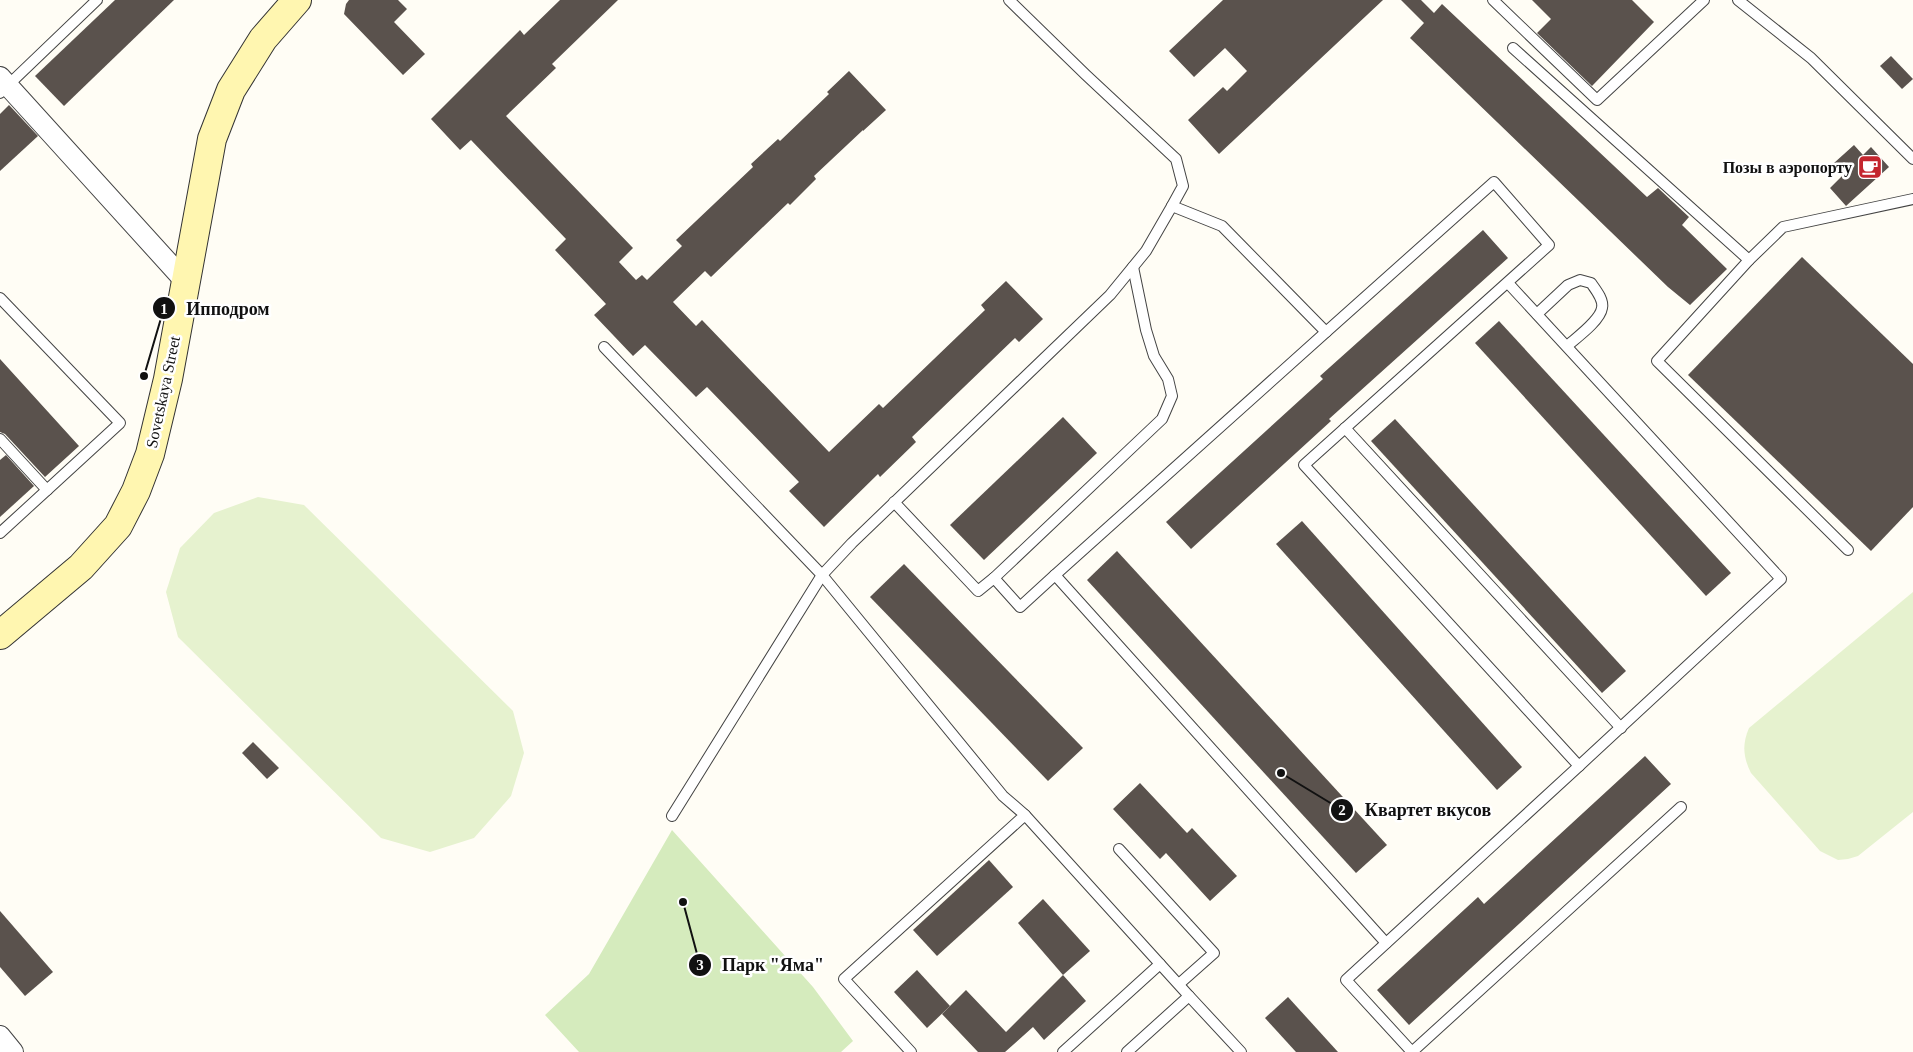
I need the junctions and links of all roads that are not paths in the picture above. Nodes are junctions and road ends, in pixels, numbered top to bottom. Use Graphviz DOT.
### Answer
graph roads {
  1 [pos="97,0"];
  2 [pos="297,0"];
  3 [pos="1009,0"];
  4 [pos="1493,0"];
  5 [pos="1704,0"];
  6 [pos="1738,0"];
  7 [pos="1513,48"];
  8 [pos="2,86"];
  9 [pos="1913,159"];
  10 [pos="1913,200"];
  11 [pos="1172,206"];
  12 [pos="1749,260"];
  13 [pos="1133,267"];
  14 [pos="185,281"];
  15 [pos="1508,283"];
  16 [pos="0,298"];
  17 [pos="1537,314"];
  18 [pos="1326,332"];
  19 [pos="1567,346"];
  20 [pos="604,347"];
  21 [pos="1345,428"];
  22 [pos="0,439"];
  23 [pos="48,490"];
  24 [pos="894,502"];
  25 [pos="0,533"];
  26 [pos="1848,550"];
  27 [pos="822,575"];
  28 [pos="1055,575"];
  29 [pos="994,578"];
  30 [pos="0,635"];
  31 [pos="1621,728"];
  32 [pos="1579,766"];
  33 [pos="1681,807"];
  34 [pos="1025,815"];
  35 [pos="672,816"];
  36 [pos="1119,849"];
  37 [pos="1386,943"];
  38 [pos="1160,964"];
  39 [pos="1179,984"];
  40 [pos="1189,996"];
  41 [pos="0,1036"];
  42 [pos="14,1052"];
  43 [pos="910,1052"];
  44 [pos="1063,1052"];
  45 [pos="1127,1052"];
  46 [pos="1241,1052"];
  47 [pos="1412,1052"];
  1 -- 8 [label="lane"];
  2 -- 14 [label="main road, Sovetskaya Street"];
  3 -- 11 [label="lane"];
  4 -- 5 [label="lane"];
  6 -- 9 [label="lane"];
  7 -- 12 [label="lane"];
  8 -- 14 [label="street"];
  10 -- 12 [label="lane"];
  11 -- 13 [label="lane"];
  11 -- 18 [label="lane"];
  12 -- 26 [label="lane"];
  13 -- 24 [label="lane"];
  13 -- 29 [label="lane"];
  14 -- 30 [label="main road, Sovetskaya Street"];
  15 -- 17 [label="lane"];
  15 -- 18 [label="lane"];
  15 -- 21 [label="lane"];
  16 -- 23 [label="lane"];
  17 -- 19 [label="lane"];
  17 -- 19 [label="lane"];
  18 -- 28 [label="lane"];
  19 -- 31 [label="lane"];
  20 -- 27 [label="lane"];
  21 -- 31 [label="lane"];
  21 -- 32 [label="lane"];
  22 -- 23 [label="lane"];
  23 -- 25 [label="lane"];
  24 -- 27 [label="lane"];
  24 -- 29 [label="lane"];
  27 -- 34 [label="lane"];
  27 -- 35 [label="lane"];
  28 -- 29 [label="lane"];
  28 -- 37 [label="lane"];
  31 -- 32 [label="lane"];
  32 -- 37 [label="lane"];
  33 -- 47 [label="lane"];
  34 -- 38 [label="lane"];
  34 -- 43 [label="lane"];
  36 -- 39 [label="lane"];
  37 -- 47 [label="lane"];
  38 -- 39 [label="lane"];
  38 -- 44 [label="lane"];
  39 -- 40 [label="lane"];
  40 -- 45 [label="lane"];
  40 -- 46 [label="lane"];
  41 -- 42 [label="street"];
}
